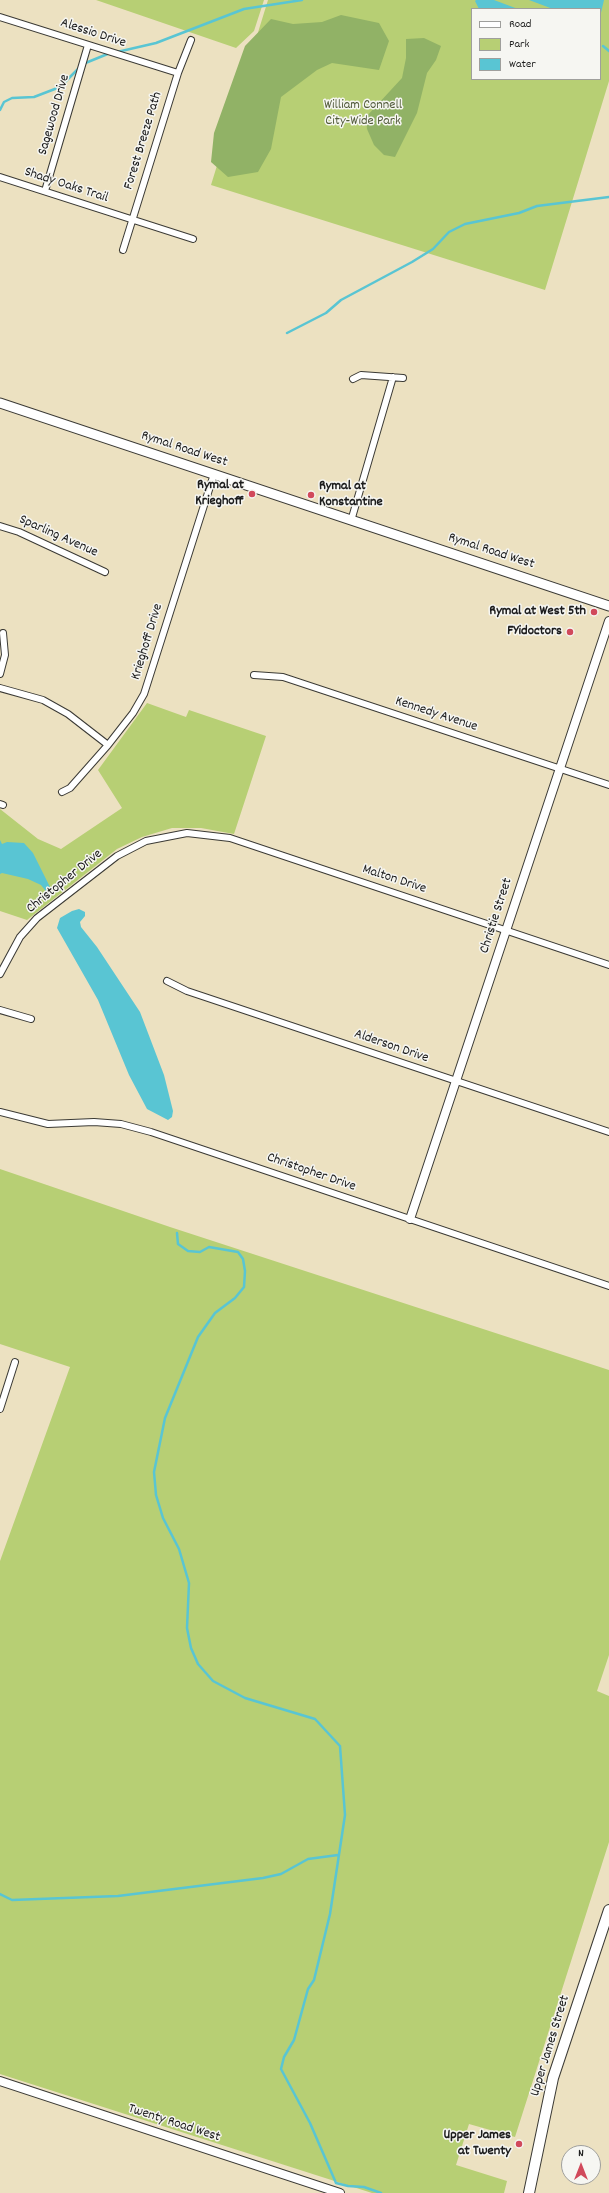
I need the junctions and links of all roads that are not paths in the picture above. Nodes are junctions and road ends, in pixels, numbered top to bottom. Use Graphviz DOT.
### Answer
graph roads {
  1 [pos="0,19"];
  2 [pos="191,40"];
  3 [pos="88,45"];
  4 [pos="178,74"];
  5 [pos="0,177"];
  6 [pos="45,191"];
  7 [pos="133,220"];
  8 [pos="193,240"];
  9 [pos="123,250"];
  10 [pos="393,377"];
  11 [pos="403,378"];
  12 [pos="353,379"];
  13 [pos="0,403"];
  14 [pos="214,474"];
  15 [pos="351,521"];
  16 [pos="0,526"];
  17 [pos="105,572"];
  18 [pos="609,606"];
  19 [pos="609,621"];
  20 [pos="3,633"];
  21 [pos="0,674"];
  22 [pos="254,675"];
  23 [pos="0,688"];
  24 [pos="108,746"];
  25 [pos="560,769"];
  26 [pos="609,786"];
  27 [pos="62,792"];
  28 [pos="168,836"];
  29 [pos="506,931"];
  30 [pos="609,965"];
  31 [pos="0,974"];
  32 [pos="167,981"];
  33 [pos="0,1010"];
  34 [pos="31,1019"];
  35 [pos="456,1082"];
  36 [pos="0,1112"];
  37 [pos="609,1132"];
  38 [pos="410,1219"];
  39 [pos="609,1286"];
  40 [pos="15,1362"];
  41 [pos="3,1392"];
  42 [pos="0,1409"];
  43 [pos="609,1910"];
  44 [pos="0,2081"];
  45 [pos="340,2193"];
  46 [pos="529,2193"];
  1 -- 3 [label="street, Alessio Drive"];
  2 -- 4 [label="street, Forest Breeze Path"];
  3 -- 4 [label="street, Alessio Drive"];
  3 -- 6 [label="street, Sagewood Drive"];
  4 -- 7 [label="street, Forest Breeze Path"];
  5 -- 6 [label="street, Shady Oaks Trail"];
  6 -- 7 [label="street, Shady Oaks Trail"];
  7 -- 8 [label="street, Shady Oaks Trail"];
  7 -- 9 [label="street, Forest Breeze Path"];
  10 -- 11 [label="street"];
  10 -- 12 [label="street"];
  10 -- 15 [label="street"];
  13 -- 14 [label="main road, Rymal Road West"];
  14 -- 15 [label="main road, Rymal Road West"];
  14 -- 24 [label="street, Krieghoff Drive"];
  15 -- 18 [label="main road, Rymal Road West"];
  16 -- 17 [label="street, Sparling Avenue"];
  19 -- 25 [label="street, Christie Street"];
  20 -- 21 [label="street"];
  22 -- 25 [label="street, Kennedy Avenue"];
  23 -- 24 [label="street"];
  24 -- 27 [label="street, Krieghoff Drive"];
  25 -- 26 [label="street, Kennedy Avenue"];
  25 -- 29 [label="street, Christie Street"];
  28 -- 29 [label="street, Malton Drive"];
  28 -- 31 [label="street, Christopher Drive"];
  29 -- 30 [label="street, Malton Drive"];
  29 -- 35 [label="street, Christie Street"];
  32 -- 35 [label="street, Alderson Drive"];
  33 -- 34 [label="street"];
  35 -- 37 [label="street, Alderson Drive"];
  35 -- 38 [label="street, Christie Street"];
  36 -- 38 [label="street, Christopher Drive"];
  38 -- 39 [label="street, Christopher Drive"];
  40 -- 41 [label="street"];
  41 -- 42 [label="street"];
  43 -- 46 [label="main road, Upper James Street"];
  44 -- 45 [label="street, Twenty Road West"];
}
